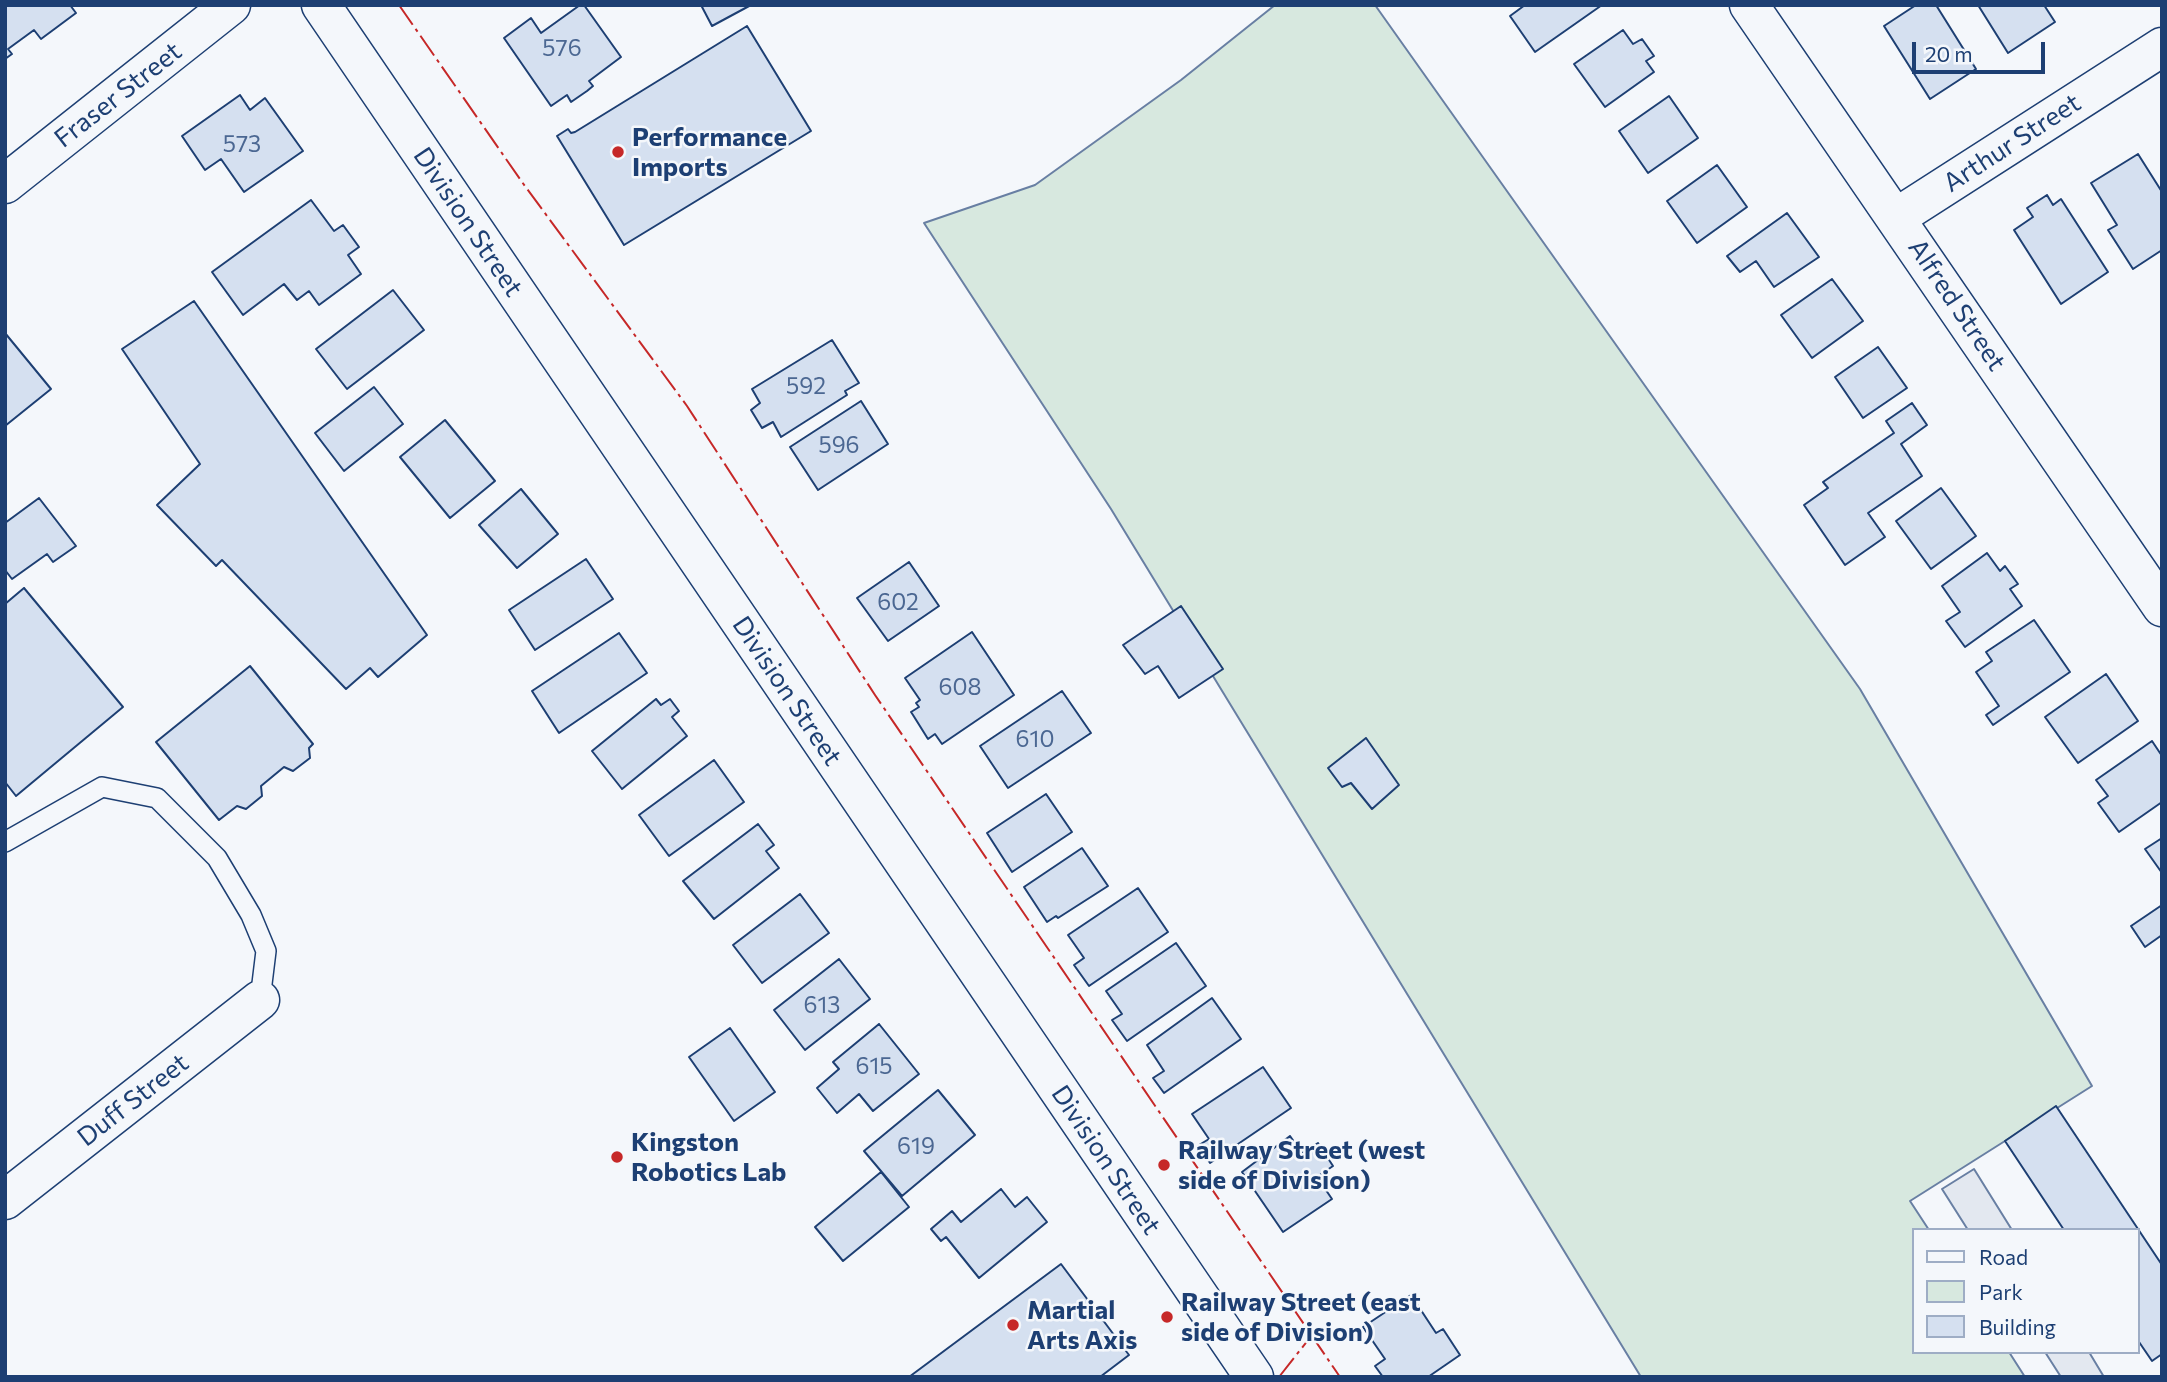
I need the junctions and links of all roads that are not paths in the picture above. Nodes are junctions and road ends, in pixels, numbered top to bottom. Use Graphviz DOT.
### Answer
graph roads {
  1 [pos="231,5"];
  2 [pos="321,5"];
  3 [pos="1749,5"];
  4 [pos="2162,47"];
  5 [pos="5,184"];
  6 [pos="1897,217"];
  7 [pos="2162,607"];
  8 [pos="5,842"];
  9 [pos="260,1000"];
  10 [pos="5,1200"];
  11 [pos="1254,1377"];
  1 -- 5 [label="street, Fraser Street"];
  2 -- 11 [label="street, Division Street"];
  3 -- 6 [label="street, Alfred Street"];
  4 -- 6 [label="street, Arthur Street"];
  6 -- 7 [label="street, Alfred Street"];
  8 -- 9 [label="lane"];
  9 -- 10 [label="street, Duff Street"];
}
